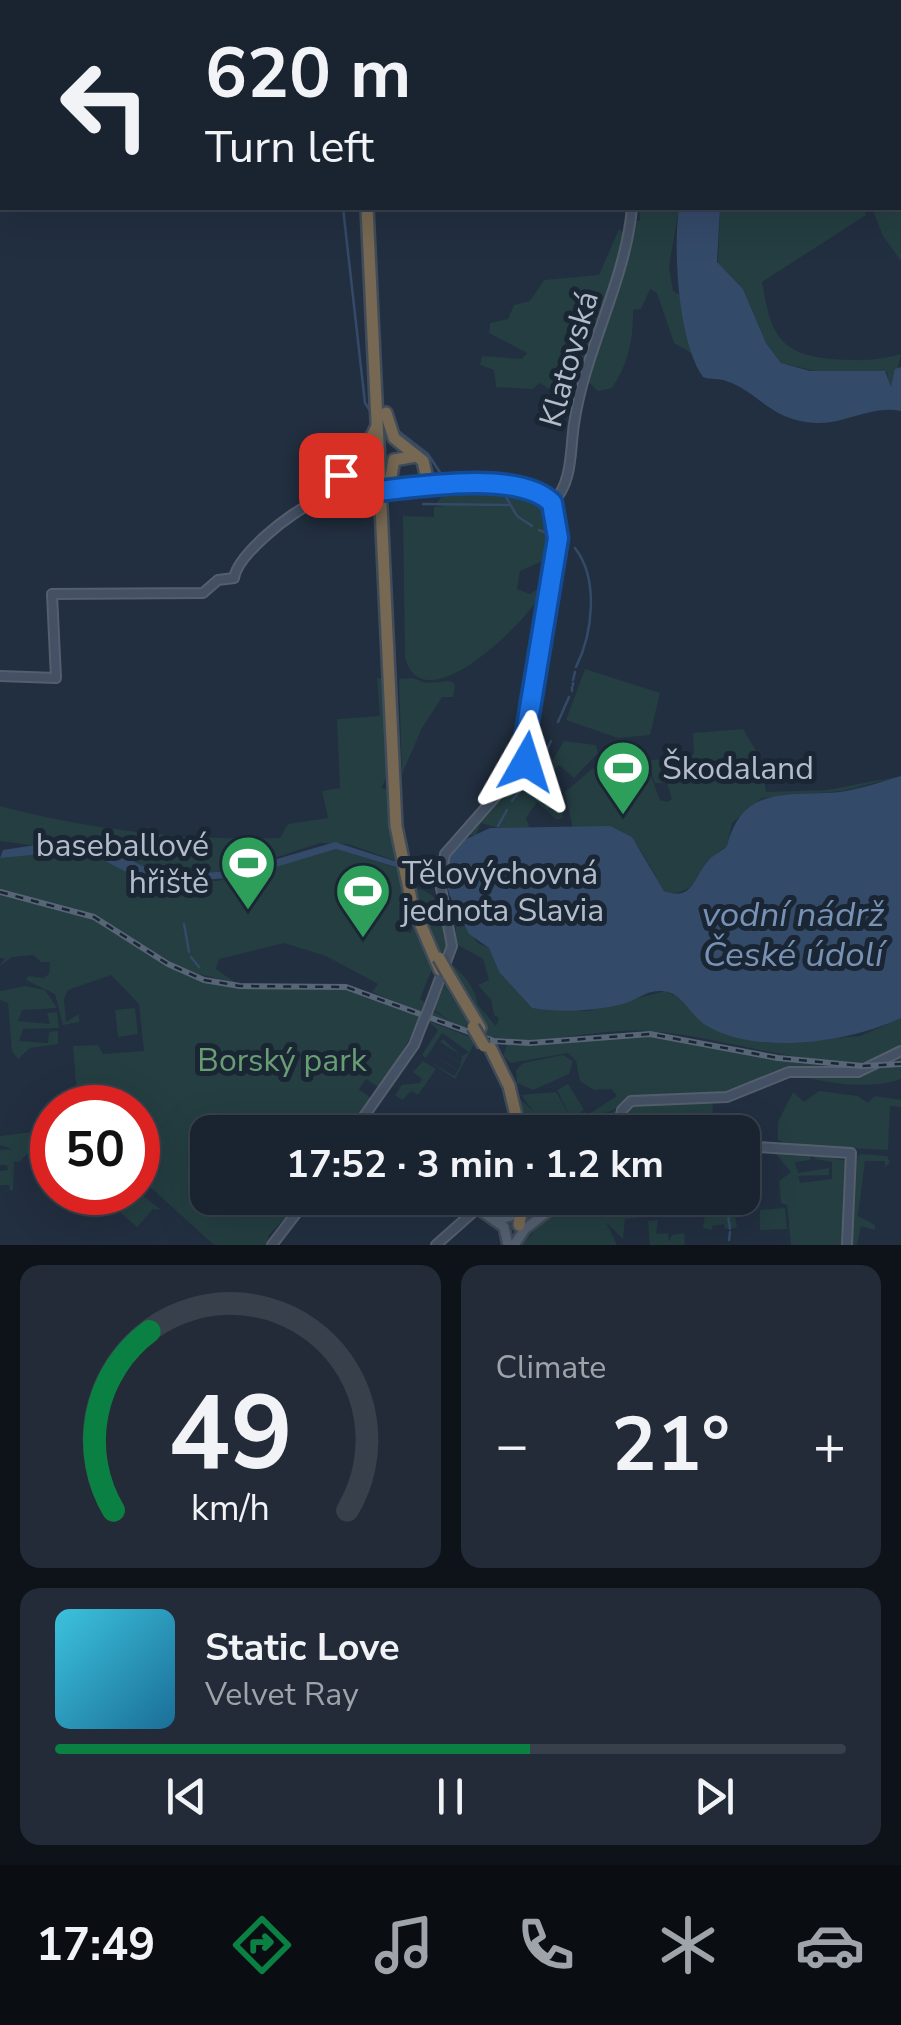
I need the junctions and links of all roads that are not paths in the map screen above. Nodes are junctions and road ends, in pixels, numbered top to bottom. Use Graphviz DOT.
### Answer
graph roads {
  1 [pos="369,210"];
  2 [pos="632,210"];
  3 [pos="381,400"];
  4 [pos="420,457"];
  5 [pos="349,460"];
  6 [pos="429,487"];
  7 [pos="392,493"];
  8 [pos="344,495"];
  9 [pos="552,503"];
  10 [pos="384,530"];
  11 [pos="0,676"];
  12 [pos="420,921"];
  13 [pos="445,968"];
  14 [pos="487,1046"];
  15 [pos="901,1050"];
  16 [pos="365,1115"];
  17 [pos="512,1115"];
  18 [pos="514,1115"];
  19 [pos="621,1115"];
  20 [pos="760,1147"];
  21 [pos="295,1215"];
  22 [pos="468,1215"];
  23 [pos="488,1215"];
  24 [pos="511,1215"];
  25 [pos="518,1215"];
  26 [pos="520,1215"];
  27 [pos="542,1215"];
  28 [pos="496,1220"];
  29 [pos="519,1224"];
  30 [pos="272,1245"];
  31 [pos="436,1245"];
  32 [pos="511,1245"];
  33 [pos="847,1245"];
  1 -- 3 [label="highway"];
  2 -- 9 [label="street, Klatovská"];
  3 -- 4 [label="highway"];
  3 -- 5 [label="highway"];
  3 -- 7 [label="highway"];
  3 -- 10 [label="highway"];
  4 -- 6 [label="highway"];
  4 -- 7 [label="highway"];
  5 -- 8 [label="highway"];
  5 -- 10 [label="highway"];
  6 -- 7 [label="street"];
  6 -- 9 [label="street"];
  7 -- 8 [label="street, bridge"];
  7 -- 12 [label="highway"];
  8 -- 11 [label="street"];
  9 -- 13 [label="street"];
  10 -- 12 [label="highway"];
  12 -- 13 [label="highway"];
  13 -- 14 [label="highway, bridge"];
  13 -- 16 [label="street"];
  14 -- 17 [label="highway"];
  14 -- 18 [label="highway"];
  15 -- 19 [label="street"];
  20 -- 33 [label="street"];
  21 -- 30 [label="street"];
  22 -- 31 [label="street"];
  23 -- 28 [label="main road"];
  24 -- 28 [label="main road"];
  25 -- 32 [label="main road"];
  26 -- 29 [label="highway"];
  27 -- 32 [label="main road"];
  28 -- 32 [label="main road"];
  29 -- 32 [label="main road"];
}
